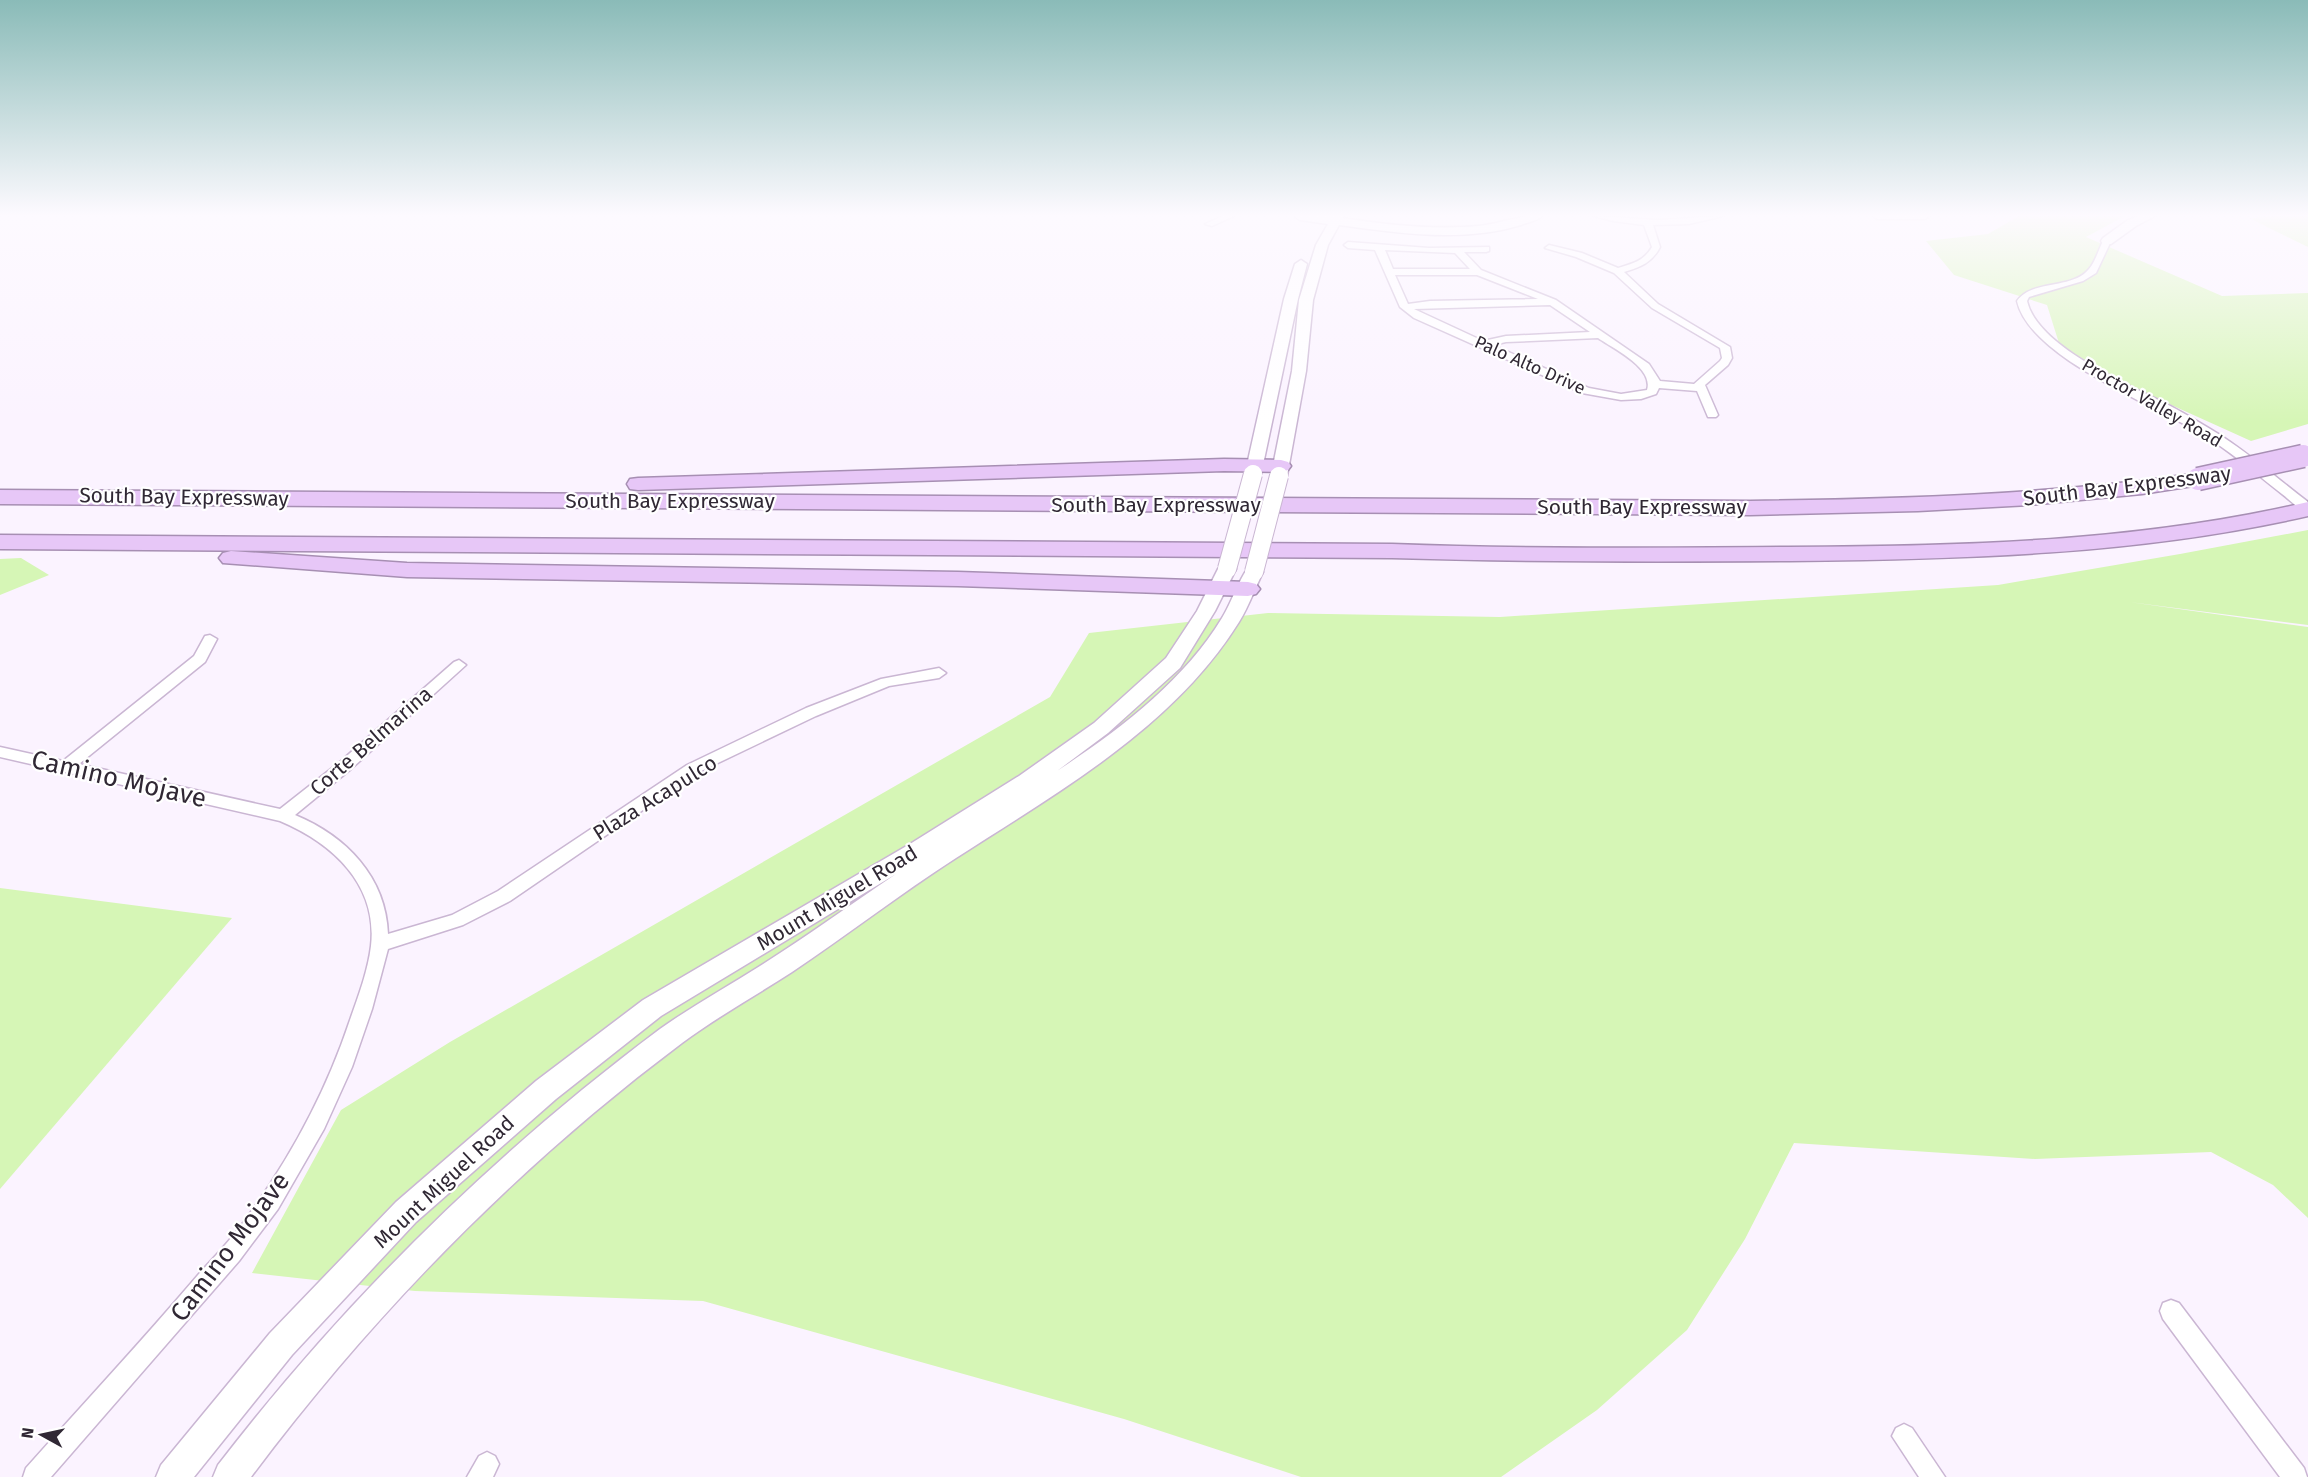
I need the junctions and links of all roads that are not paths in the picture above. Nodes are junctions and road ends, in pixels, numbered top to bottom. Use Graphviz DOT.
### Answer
graph roads {
  1 [pos="1295,285"];
  2 [pos="1310,285"];
  3 [pos="1395,285"];
  4 [pos="1510,285"];
  5 [pos="1632,285"];
  6 [pos="2060,285"];
  7 [pos="1553,302"];
  8 [pos="1405,307"];
  9 [pos="1597,335"];
  10 [pos="1483,344"];
  11 [pos="1655,384"];
  12 [pos="1700,388"];
  13 [pos="1712,415"];
  14 [pos="2305,456"];
  15 [pos="1254,469"];
  16 [pos="1280,470"];
  17 [pos="0,497"];
  18 [pos="166,497"];
  19 [pos="2308,509"];
  20 [pos="0,542"];
  21 [pos="26,542"];
  22 [pos="1223,578"];
  23 [pos="1251,580"];
  24 [pos="210,639"];
  25 [pos="459,665"];
  26 [pos="939,673"];
  27 [pos="0,752"];
  28 [pos="64,768"];
  29 [pos="283,816"];
  30 [pos="380,944"];
  31 [pos="2171,1311"];
  32 [pos="1904,1436"];
  33 [pos="35,1477"];
  34 [pos="173,1477"];
  35 [pos="230,1477"];
  36 [pos="1933,1477"];
  37 [pos="2295,1477"];
  1 -- 15 [label="street, Mount Miguel Road"];
  2 -- 16 [label="street, Mount Miguel Road"];
  3 -- 8 [label="street"];
  4 -- 7 [label="street"];
  5 -- 12 [label="street"];
  6 -- 19 [label="street, Proctor Valley Road"];
  7 -- 8 [label="street"];
  7 -- 9 [label="street"];
  8 -- 10 [label="street, Palo Alto Drive"];
  9 -- 10 [label="street"];
  9 -- 11 [label="street"];
  10 -- 11 [label="street, Palo Alto Drive"];
  11 -- 12 [label="street"];
  12 -- 13 [label="street"];
  14 -- 18 [label="highway, South Bay Expressway, bridge"];
  15 -- 16 [label="highway"];
  15 -- 18 [label="highway"];
  15 -- 22 [label="street, Mount Miguel Road, bridge"];
  16 -- 23 [label="street, Mount Miguel Road, bridge"];
  17 -- 18 [label="highway, South Bay Expressway"];
  19 -- 21 [label="highway, South Bay Expressway"];
  20 -- 21 [label="highway, South Bay Expressway"];
  21 -- 22 [label="highway"];
  22 -- 23 [label="highway"];
  22 -- 34 [label="street, Mount Miguel Road"];
  23 -- 35 [label="street, Mount Miguel Road"];
  24 -- 28 [label="street"];
  25 -- 29 [label="street, Corte Belmarina"];
  26 -- 30 [label="street, Plaza Acapulco"];
  27 -- 28 [label="street, Camino Mojave"];
  28 -- 29 [label="street, Camino Mojave"];
  29 -- 30 [label="street, Camino Mojave"];
  30 -- 33 [label="street, Camino Mojave"];
  31 -- 37 [label="street"];
  32 -- 36 [label="street"];
}
